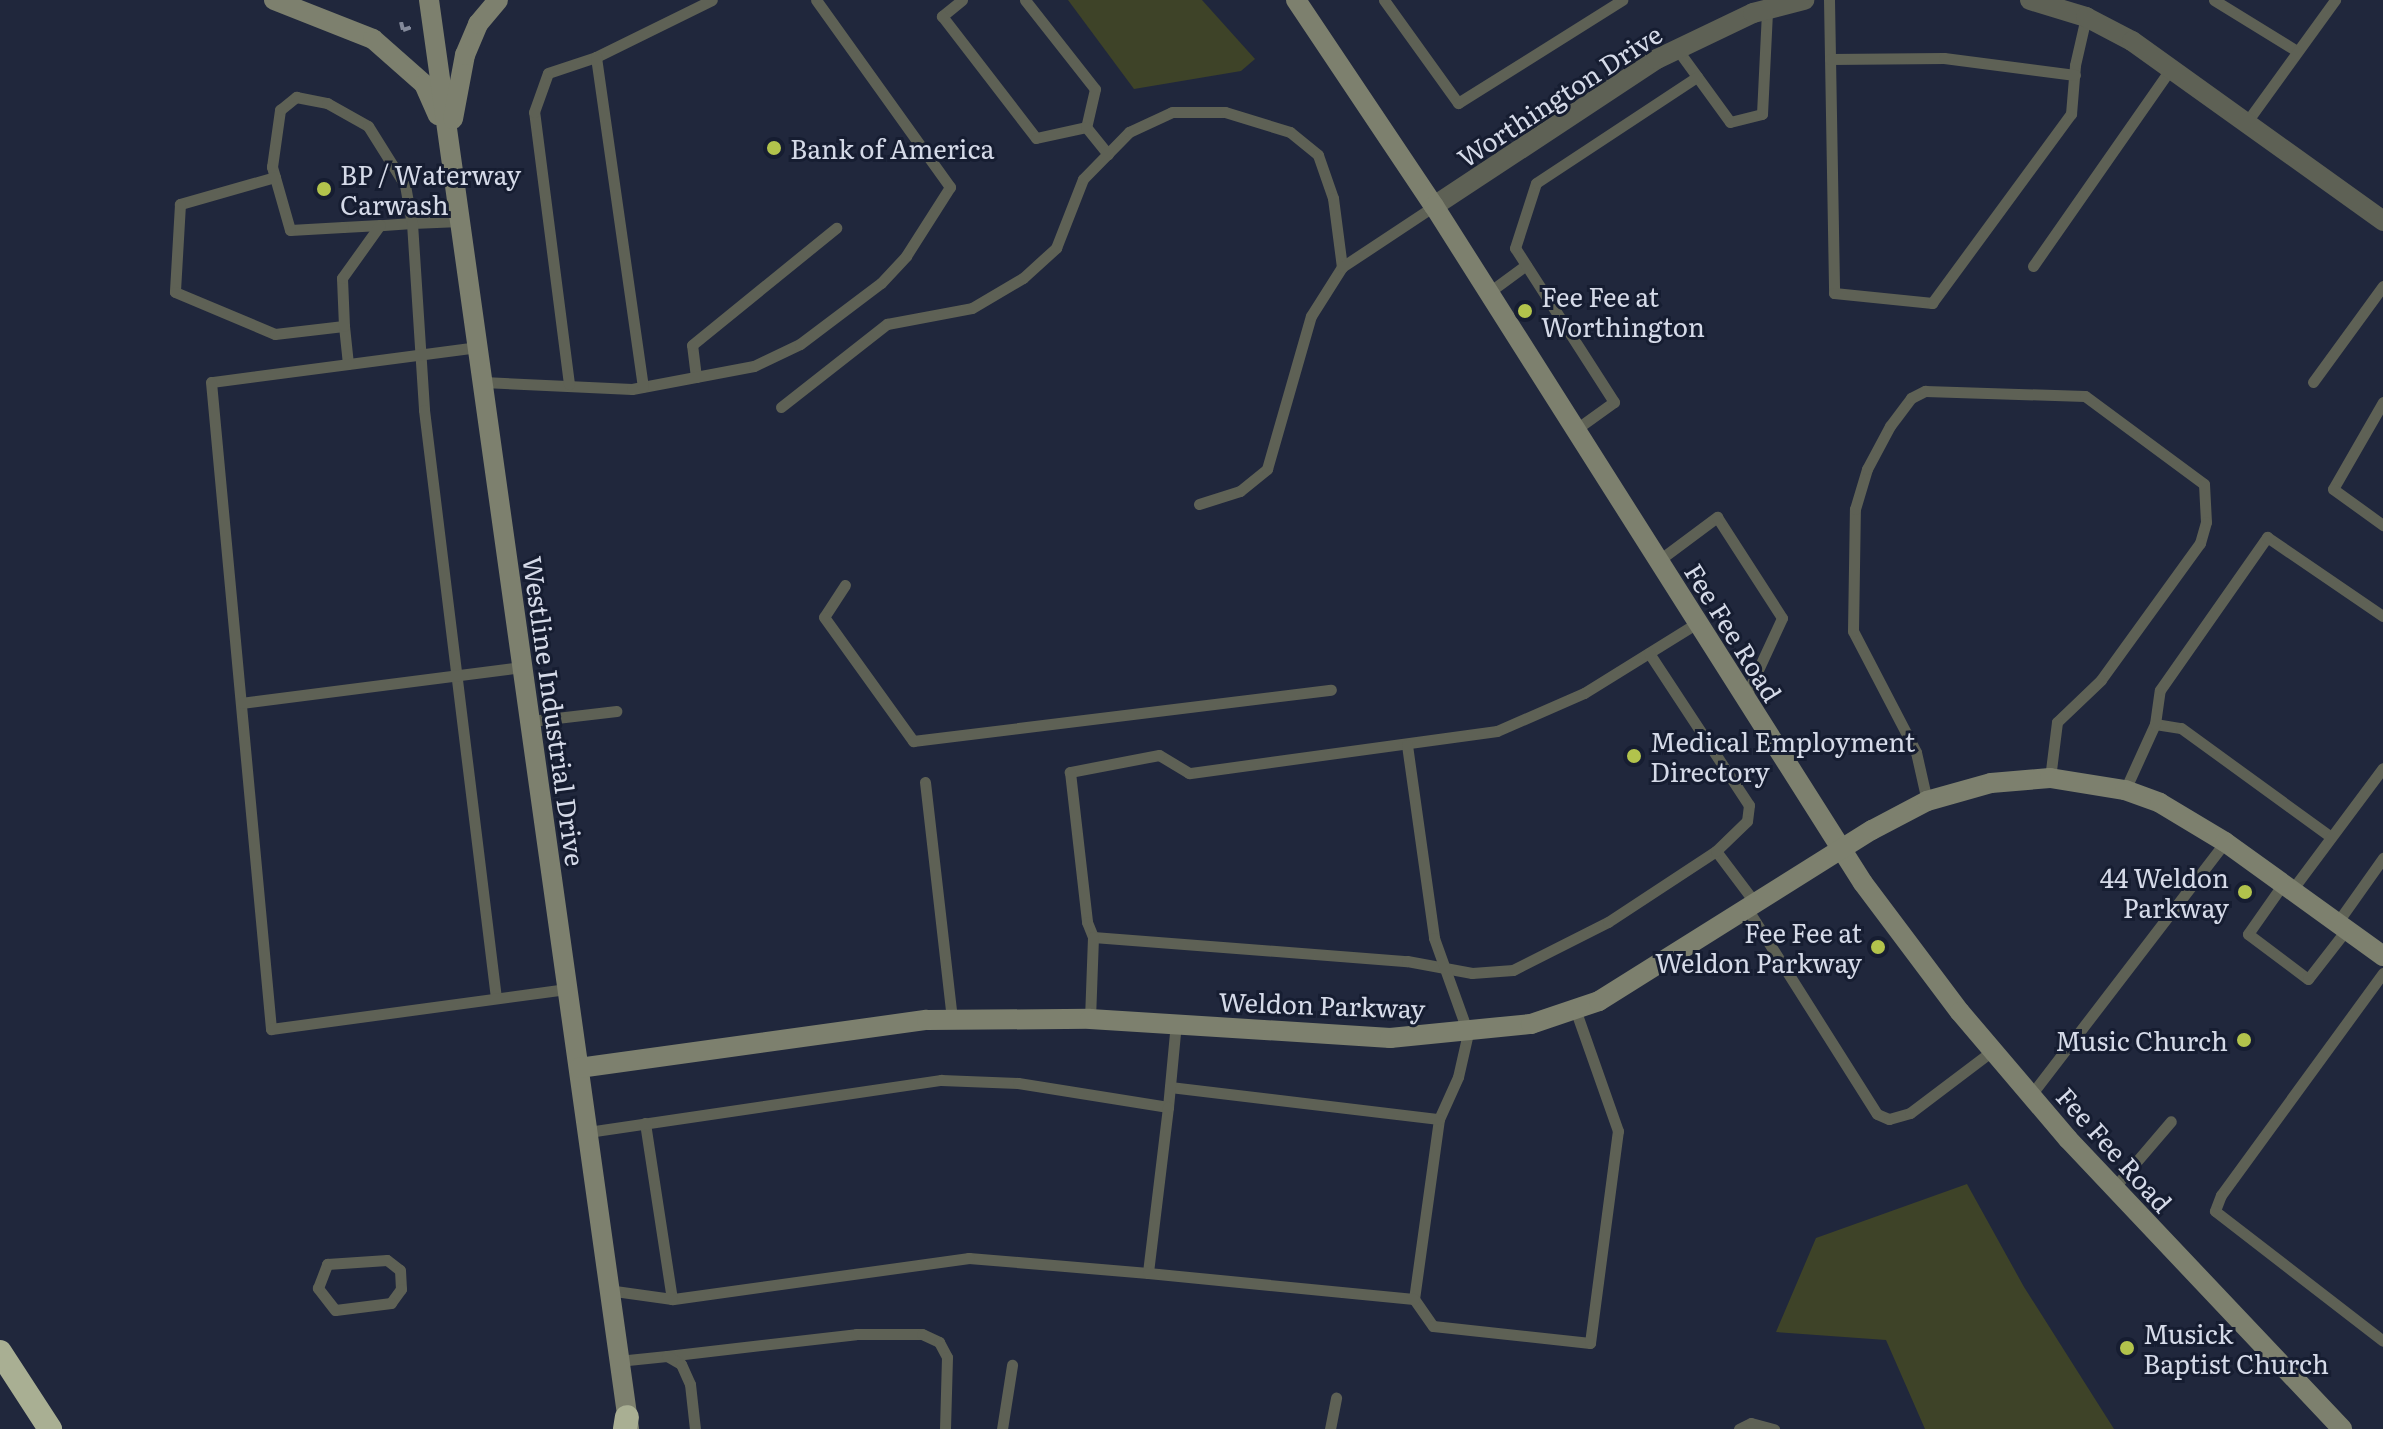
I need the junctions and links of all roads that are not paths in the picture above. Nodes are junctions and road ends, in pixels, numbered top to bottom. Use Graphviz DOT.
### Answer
graph roads {
  1 [pos="274,0"];
  2 [pos="429,0"];
  3 [pos="498,0"];
  4 [pos="712,0"];
  5 [pos="816,0"];
  6 [pos="962,0"];
  7 [pos="1025,0"];
  8 [pos="1296,0"];
  9 [pos="1384,0"];
  10 [pos="1622,0"];
  11 [pos="1829,0"];
  12 [pos="2030,0"];
  13 [pos="2214,0"];
  14 [pos="2335,0"];
  15 [pos="1785,4"];
  16 [pos="2086,17"];
  17 [pos="1677,49"];
  18 [pos="2297,51"];
  19 [pos="596,57"];
  20 [pos="1830,59"];
  21 [pos="2171,68"];
  22 [pos="2075,75"];
  23 [pos="1697,77"];
  24 [pos="2246,123"];
  25 [pos="1086,127"];
  26 [pos="450,149"];
  27 [pos="1108,154"];
  28 [pos="275,177"];
  29 [pos="1434,206"];
  30 [pos="460,221"];
  31 [pos="2383,221"];
  32 [pos="412,223"];
  33 [pos="380,225"];
  34 [pos="836,228"];
  35 [pos="1526,265"];
  36 [pos="2033,266"];
  37 [pos="1342,267"];
  38 [pos="2383,286"];
  39 [pos="1488,293"];
  40 [pos="344,326"];
  41 [pos="478,347"];
  42 [pos="417,355"];
  43 [pos="348,364"];
  44 [pos="696,377"];
  45 [pos="483,382"];
  46 [pos="2313,382"];
  47 [pos="569,384"];
  48 [pos="643,387"];
  49 [pos="2383,402"];
  50 [pos="781,407"];
  51 [pos="1575,430"];
  52 [pos="1199,504"];
  53 [pos="2383,525"];
  54 [pos="1658,561"];
  55 [pos="845,585"];
  56 [pos="2383,616"];
  57 [pos="1697,623"];
  58 [pos="1649,653"];
  59 [pos="523,667"];
  60 [pos="454,676"];
  61 [pos="1331,690"];
  62 [pos="1745,698"];
  63 [pos="241,703"];
  64 [pos="616,711"];
  65 [pos="531,721"];
  66 [pos="2155,724"];
  67 [pos="1407,745"];
  68 [pos="2383,768"];
  69 [pos="2050,778"];
  70 [pos="925,782"];
  71 [pos="2125,790"];
  72 [pos="1927,801"];
  73 [pos="2331,837"];
  74 [pos="2225,842"];
  75 [pos="1840,849"];
  76 [pos="1716,851"];
  77 [pos="2383,858"];
  78 [pos="2288,887"];
  79 [pos="1752,907"];
  80 [pos="2341,926"];
  81 [pos="1093,937"];
  82 [pos="2383,956"];
  83 [pos="1448,968"];
  84 [pos="2383,973"];
  85 [pos="568,989"];
  86 [pos="496,998"];
  87 [pos="1575,1009"];
  88 [pos="1090,1019"];
  89 [pos="952,1020"];
  90 [pos="1176,1023"];
  91 [pos="1468,1033"];
  92 [pos="1992,1051"];
  93 [pos="579,1068"];
  94 [pos="1170,1087"];
  95 [pos="2031,1095"];
  96 [pos="1168,1107"];
  97 [pos="1439,1119"];
  98 [pos="2171,1121"];
  99 [pos="645,1123"];
  100 [pos="588,1132"];
  101 [pos="2113,1189"];
  102 [pos="1148,1273"];
  103 [pos="401,1289"];
  104 [pos="608,1290"];
  105 [pos="672,1299"];
  106 [pos="1414,1299"];
  107 [pos="2383,1341"];
  108 [pos="0,1352"];
  109 [pos="667,1356"];
  110 [pos="618,1361"];
  111 [pos="1012,1365"];
  112 [pos="1336,1398"];
  113 [pos="627,1425"];
  114 [pos="50,1429"];
  115 [pos="695,1429"];
  116 [pos="945,1429"];
  117 [pos="1002,1429"];
  118 [pos="1330,1429"];
  119 [pos="1739,1429"];
  120 [pos="1774,1429"];
  121 [pos="2342,1429"];
  1 -- 26 [label="street"];
  2 -- 26 [label="street, Westline Industrial Drive"];
  3 -- 26 [label="street"];
  4 -- 19 [label="lane"];
  5 -- 44 [label="lane"];
  6 -- 25 [label="lane"];
  7 -- 25 [label="lane"];
  8 -- 29 [label="street, Fee Fee Road"];
  9 -- 10 [label="lane"];
  11 -- 20 [label="lane"];
  12 -- 16 [label="street"];
  13 -- 18 [label="lane"];
  14 -- 18 [label="lane"];
  15 -- 17 [label="street, Worthington Drive"];
  15 -- 23 [label="lane"];
  16 -- 21 [label="street"];
  16 -- 22 [label="lane"];
  17 -- 23 [label="lane"];
  17 -- 29 [label="street, Worthington Drive"];
  18 -- 24 [label="lane"];
  19 -- 47 [label="lane"];
  19 -- 48 [label="lane"];
  20 -- 22 [label="lane"];
  20 -- 22 [label="lane"];
  21 -- 24 [label="street"];
  21 -- 36 [label="lane"];
  23 -- 35 [label="lane"];
  24 -- 31 [label="street"];
  25 -- 27 [label="lane"];
  26 -- 30 [label="street, Westline Industrial Drive"];
  27 -- 37 [label="lane"];
  27 -- 50 [label="lane"];
  28 -- 32 [label="lane"];
  28 -- 33 [label="lane"];
  28 -- 40 [label="lane"];
  29 -- 37 [label="lane"];
  29 -- 39 [label="street, Fee Fee Road"];
  30 -- 32 [label="lane"];
  30 -- 41 [label="street, Westline Industrial Drive"];
  32 -- 33 [label="lane"];
  32 -- 42 [label="lane"];
  33 -- 40 [label="lane"];
  34 -- 44 [label="lane"];
  35 -- 39 [label="lane"];
  35 -- 51 [label="lane"];
  37 -- 52 [label="lane"];
  38 -- 46 [label="lane"];
  39 -- 51 [label="street, Fee Fee Road"];
  40 -- 43 [label="lane"];
  41 -- 42 [label="lane"];
  41 -- 45 [label="street, Westline Industrial Drive"];
  42 -- 43 [label="lane"];
  42 -- 60 [label="lane"];
  43 -- 63 [label="lane"];
  44 -- 48 [label="lane"];
  45 -- 47 [label="lane"];
  45 -- 59 [label="street, Westline Industrial Drive"];
  47 -- 48 [label="lane"];
  49 -- 53 [label="lane"];
  51 -- 54 [label="street, Fee Fee Road"];
  54 -- 57 [label="street, Fee Fee Road"];
  54 -- 62 [label="lane"];
  55 -- 61 [label="lane"];
  56 -- 66 [label="lane"];
  57 -- 58 [label="lane"];
  57 -- 62 [label="street, Fee Fee Road"];
  58 -- 67 [label="lane"];
  58 -- 76 [label="lane"];
  59 -- 60 [label="lane"];
  59 -- 65 [label="street, Westline Industrial Drive"];
  60 -- 63 [label="lane"];
  60 -- 86 [label="lane"];
  62 -- 75 [label="street, Fee Fee Road"];
  63 -- 86 [label="lane"];
  64 -- 65 [label="lane"];
  65 -- 85 [label="street, Westline Industrial Drive"];
  66 -- 71 [label="lane"];
  66 -- 73 [label="lane"];
  67 -- 81 [label="lane"];
  67 -- 83 [label="lane"];
  68 -- 73 [label="lane"];
  69 -- 71 [label="street, Weldon Parkway"];
  69 -- 72 [label="street, Weldon Parkway"];
  69 -- 72 [label="lane"];
  70 -- 89 [label="lane"];
  71 -- 74 [label="street, Weldon Parkway"];
  72 -- 75 [label="street, Weldon Parkway"];
  73 -- 78 [label="lane"];
  74 -- 78 [label="street, Weldon Parkway"];
  74 -- 95 [label="lane"];
  75 -- 79 [label="street, Weldon Parkway"];
  75 -- 92 [label="street, Fee Fee Road"];
  76 -- 79 [label="lane"];
  76 -- 83 [label="lane"];
  77 -- 80 [label="lane"];
  78 -- 80 [label="street, Weldon Parkway"];
  78 -- 80 [label="lane"];
  79 -- 87 [label="street, Weldon Parkway"];
  79 -- 92 [label="lane"];
  80 -- 82 [label="street, Weldon Parkway"];
  81 -- 83 [label="lane"];
  81 -- 88 [label="lane"];
  83 -- 91 [label="lane"];
  84 -- 107 [label="lane"];
  85 -- 86 [label="lane"];
  85 -- 93 [label="street, Westline Industrial Drive"];
  87 -- 91 [label="street, Weldon Parkway"];
  87 -- 106 [label="lane"];
  88 -- 89 [label="street, Weldon Parkway"];
  88 -- 90 [label="street, Weldon Parkway"];
  89 -- 93 [label="street, Weldon Parkway"];
  90 -- 91 [label="street, Weldon Parkway"];
  90 -- 94 [label="lane"];
  91 -- 97 [label="lane"];
  92 -- 95 [label="street, Fee Fee Road"];
  93 -- 100 [label="street, Westline Industrial Drive"];
  94 -- 96 [label="lane"];
  94 -- 97 [label="lane"];
  95 -- 101 [label="street, Fee Fee Road"];
  96 -- 99 [label="lane"];
  96 -- 102 [label="lane"];
  97 -- 106 [label="lane"];
  98 -- 101 [label="lane"];
  99 -- 100 [label="lane"];
  99 -- 105 [label="lane"];
  100 -- 104 [label="street, Westline Industrial Drive"];
  101 -- 121 [label="street, Fee Fee Road"];
  102 -- 105 [label="lane"];
  102 -- 106 [label="lane"];
  103 -- 103 [label="lane"];
  104 -- 105 [label="lane"];
  104 -- 110 [label="street, Westline Industrial Drive"];
  108 -- 114 [label="highway"];
  109 -- 110 [label="lane"];
  109 -- 115 [label="lane"];
  109 -- 116 [label="lane"];
  110 -- 113 [label="street, Westline Industrial Drive"];
  111 -- 117 [label="lane"];
  112 -- 118 [label="lane"];
  119 -- 120 [label="lane"];
}
